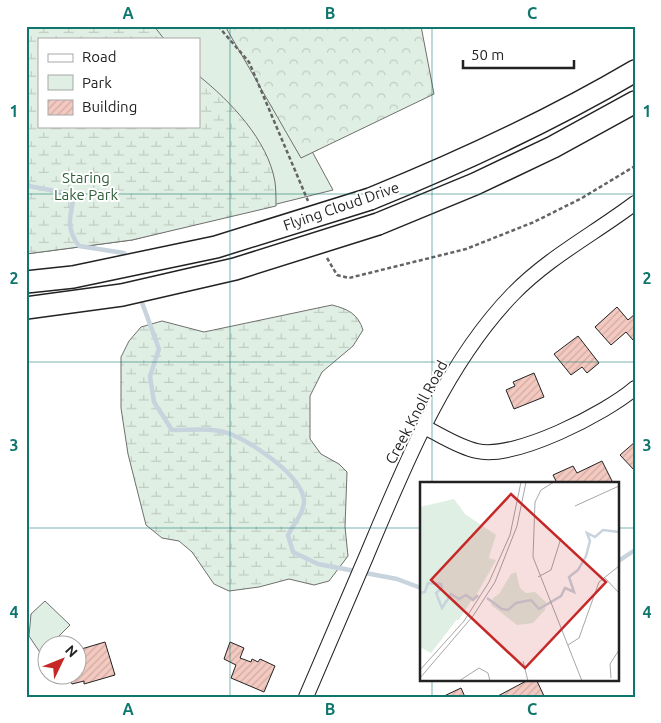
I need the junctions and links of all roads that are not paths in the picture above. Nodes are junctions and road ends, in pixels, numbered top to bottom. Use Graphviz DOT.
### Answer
graph roads {
  1 [pos="635,71"];
  2 [pos="635,102"];
  3 [pos="635,203"];
  4 [pos="26,282"];
  5 [pos="26,308"];
  6 [pos="635,388"];
  7 [pos="424,426"];
  8 [pos="306,697"];
  1 -- 4 [label="main road, Flying Cloud Drive, bridge"];
  2 -- 5 [label="main road, Flying Cloud Drive, bridge"];
  3 -- 7 [label="street, Creek Knoll Road"];
  6 -- 7 [label="street"];
  7 -- 8 [label="street, Creek Knoll Road"];
}
